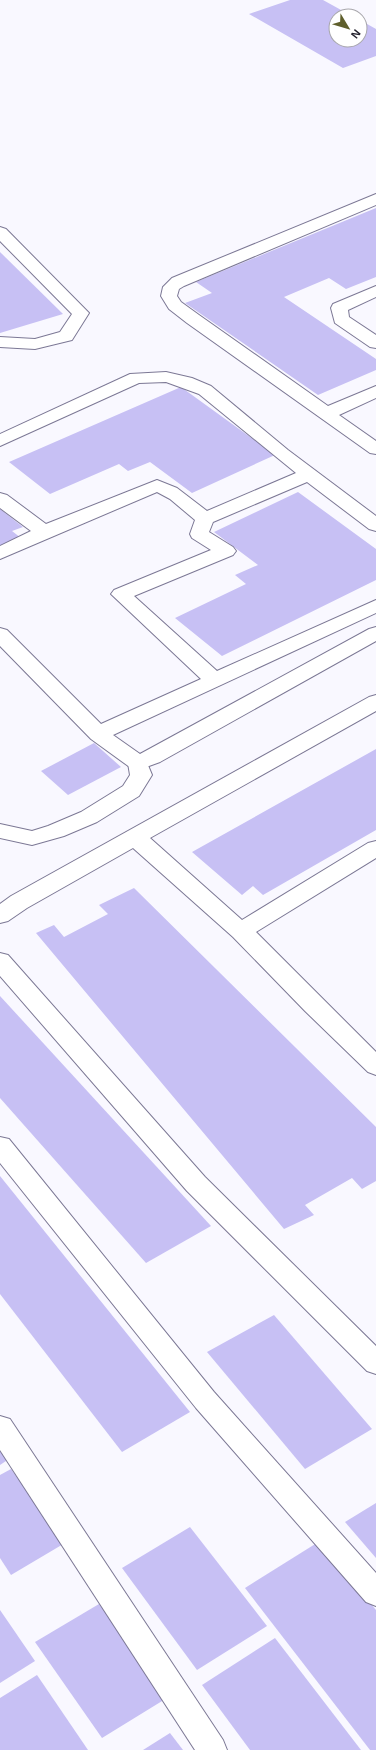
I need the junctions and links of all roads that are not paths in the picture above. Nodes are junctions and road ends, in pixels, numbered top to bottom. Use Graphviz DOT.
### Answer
graph roads {
  1 [pos="376,199"];
  2 [pos="0,232"];
  3 [pos="376,291"];
  4 [pos="0,342"];
  5 [pos="376,343"];
  6 [pos="376,391"];
  7 [pos="326,414"];
  8 [pos="0,441"];
  9 [pos="376,449"];
  10 [pos="309,474"];
  11 [pos="0,499"];
  12 [pos="205,519"];
  13 [pos="376,525"];
  14 [pos="44,532"];
  15 [pos="0,553"];
  16 [pos="376,606"];
  17 [pos="376,633"];
  18 [pos="0,634"];
  19 [pos="215,680"];
  20 [pos="376,702"];
  21 [pos="98,734"];
  22 [pos="138,763"];
  23 [pos="0,831"];
  24 [pos="135,837"];
  25 [pos="376,848"];
  26 [pos="0,915"];
  27 [pos="241,931"];
  28 [pos="0,961"];
  29 [pos="376,1066"];
  30 [pos="0,1146"];
  31 [pos="376,1364"];
  32 [pos="0,1427"];
  33 [pos="376,1593"];
  34 [pos="212,1750"];
  1 -- 7 [label="street"];
  2 -- 4 [label="street"];
  3 -- 5 [label="street"];
  6 -- 7 [label="street"];
  7 -- 9 [label="street"];
  8 -- 10 [label="street"];
  10 -- 12 [label="street"];
  10 -- 13 [label="street"];
  11 -- 14 [label="street"];
  12 -- 14 [label="street"];
  12 -- 19 [label="street"];
  14 -- 15 [label="street"];
  16 -- 19 [label="street"];
  17 -- 22 [label="street"];
  18 -- 21 [label="street"];
  19 -- 21 [label="street"];
  20 -- 24 [label="street"];
  21 -- 22 [label="street"];
  22 -- 23 [label="street"];
  24 -- 26 [label="street"];
  24 -- 27 [label="street"];
  25 -- 27 [label="street"];
  27 -- 29 [label="street"];
  28 -- 31 [label="street"];
  30 -- 33 [label="street"];
  32 -- 34 [label="street"];
}
